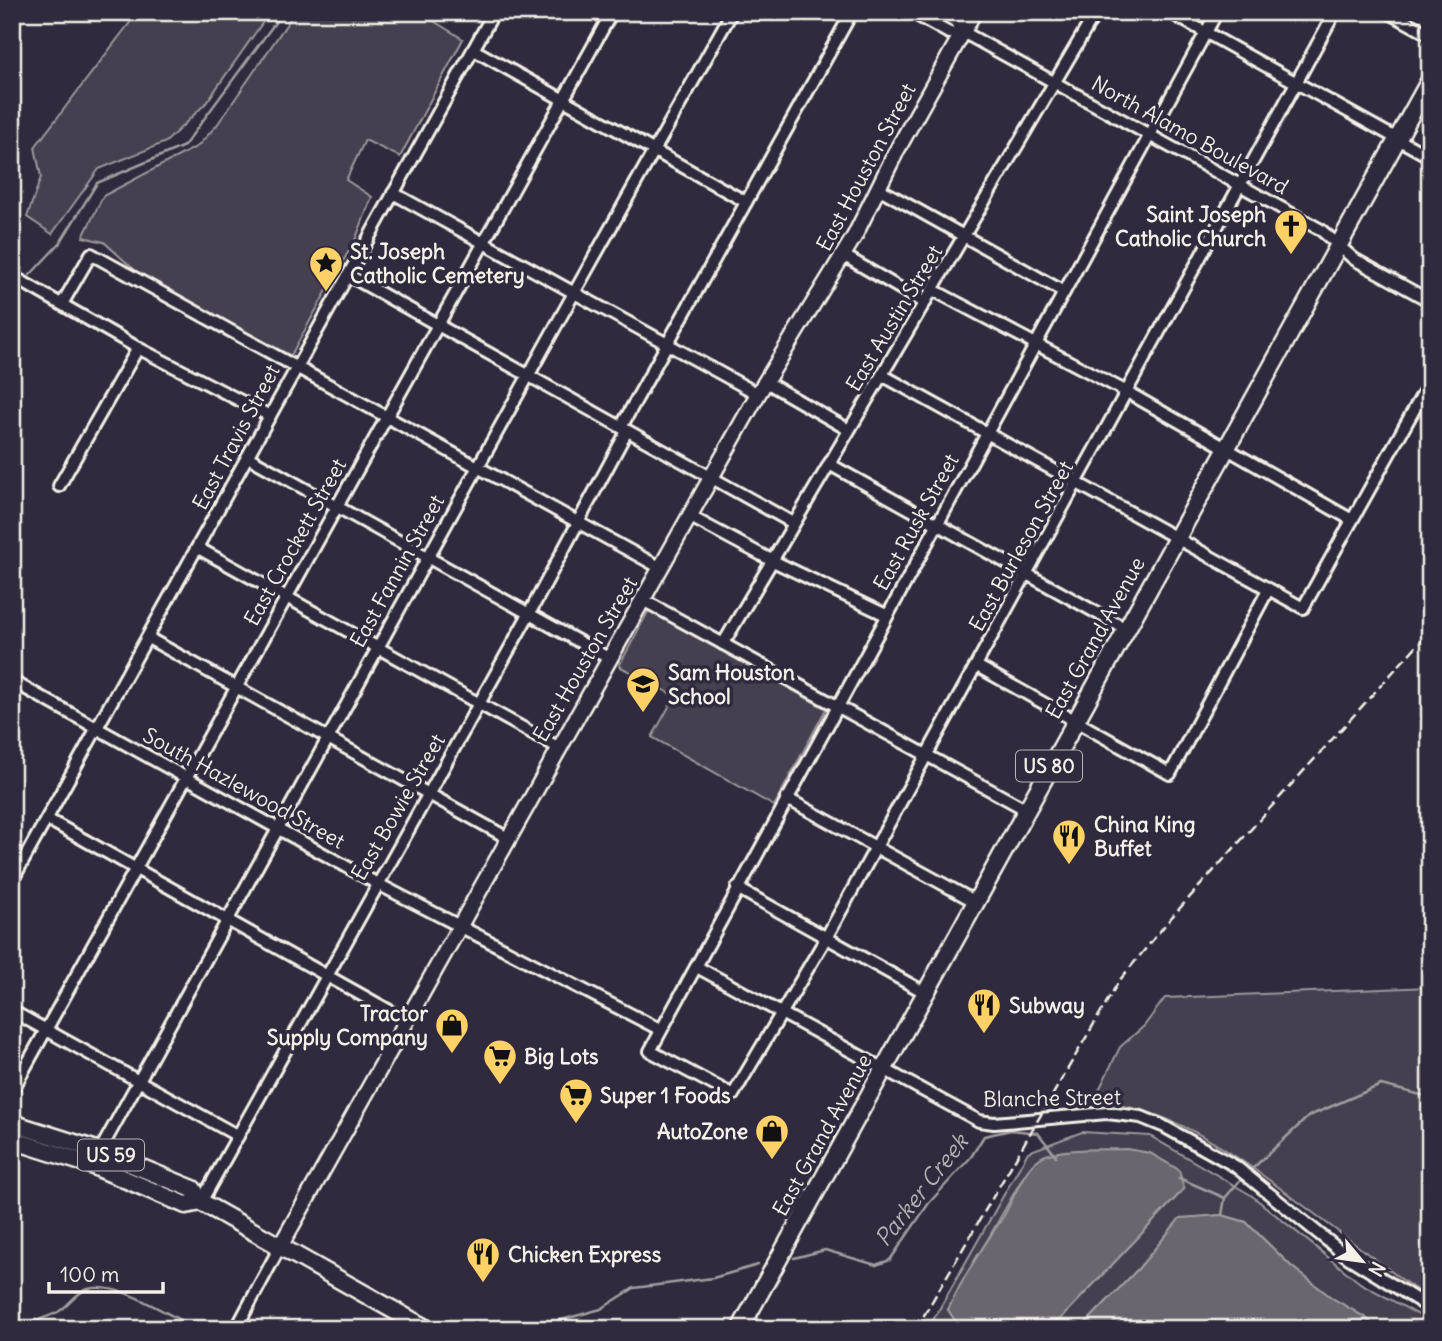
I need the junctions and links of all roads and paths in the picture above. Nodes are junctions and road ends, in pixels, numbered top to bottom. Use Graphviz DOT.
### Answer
graph roads {
  1 [pos="494,12"];
  2 [pos="612,12"];
  3 [pos="732,12"];
  4 [pos="852,12"];
  5 [pos="911,12"];
  6 [pos="939,12"];
  7 [pos="974,12"];
  8 [pos="1096,12"];
  9 [pos="1169,12"];
  10 [pos="1217,12"];
  11 [pos="1335,12"];
  12 [pos="1388,12"];
  13 [pos="963,32"];
  14 [pos="1206,33"];
  15 [pos="1430,35"];
  16 [pos="474,50"];
  17 [pos="1430,80"];
  18 [pos="1057,83"];
  19 [pos="1296,83"];
  20 [pos="563,100"];
  21 [pos="1150,135"];
  22 [pos="1397,139"];
  23 [pos="654,151"];
  24 [pos="1430,157"];
  25 [pos="1240,185"];
  26 [pos="878,188"];
  27 [pos="393,193"];
  28 [pos="746,202"];
  29 [pos="964,239"];
  30 [pos="483,242"];
  31 [pos="1337,244"];
  32 [pos="844,255"];
  33 [pos="348,275"];
  34 [pos="12,276"];
  35 [pos="933,290"];
  36 [pos="1064,292"];
  37 [pos="573,293"];
  38 [pos="1430,301"];
  39 [pos="925,303"];
  40 [pos="62,304"];
  41 [pos="438,325"];
  42 [pos="1036,343"];
  43 [pos="667,344"];
  44 [pos="138,348"];
  45 [pos="297,366"];
  46 [pos="528,375"];
  47 [pos="882,375"];
  48 [pos="1430,381"];
  49 [pos="762,388"];
  50 [pos="1127,392"];
  51 [pos="270,416"];
  52 [pos="387,416"];
  53 [pos="624,429"];
  54 [pos="849,430"];
  55 [pos="988,433"];
  56 [pos="1224,447"];
  57 [pos="248,457"];
  58 [pos="829,464"];
  59 [pos="477,466"];
  60 [pos="711,478"];
  61 [pos="1077,484"];
  62 [pos="59,486"];
  63 [pos="337,507"];
  64 [pos="689,516"];
  65 [pos="1352,520"];
  66 [pos="579,522"];
  67 [pos="793,523"];
  68 [pos="937,524"];
  69 [pos="1174,538"];
  70 [pos="198,548"];
  71 [pos="427,557"];
  72 [pos="771,560"];
  73 [pos="661,568"];
  74 [pos="1027,574"];
  75 [pos="1268,590"];
  76 [pos="286,597"];
  77 [pos="643,600"];
  78 [pos="529,614"];
  79 [pos="887,615"];
  80 [pos="1124,628"];
  81 [pos="148,638"];
  82 [pos="723,644"];
  83 [pos="377,647"];
  84 [pos="610,659"];
  85 [pos="977,666"];
  86 [pos="12,681"];
  87 [pos="236,687"];
  88 [pos="479,704"];
  89 [pos="835,707"];
  90 [pos="1074,720"];
  91 [pos="98,729"];
  92 [pos="327,738"];
  93 [pos="559,748"];
  94 [pos="926,757"];
  95 [pos="186,778"];
  96 [pos="428,793"];
  97 [pos="786,798"];
  98 [pos="1025,809"];
  99 [pos="47,819"];
  100 [pos="277,829"];
  101 [pos="508,838"];
  102 [pos="876,847"];
  103 [pos="15,868"];
  104 [pos="135,868"];
  105 [pos="12,881"];
  106 [pos="376,883"];
  107 [pos="737,888"];
  108 [pos="974,901"];
  109 [pos="227,919"];
  110 [pos="459,925"];
  111 [pos="827,938"];
  112 [pos="697,967"];
  113 [pos="326,975"];
  114 [pos="924,992"];
  115 [pos="12,1011"];
  116 [pos="784,1014"];
  117 [pos="406,1020"];
  118 [pos="45,1029"];
  119 [pos="661,1030"];
  120 [pos="650,1051"];
  121 [pos="882,1068"];
  122 [pos="137,1080"];
  123 [pos="12,1091"];
  124 [pos="12,1123"];
  125 [pos="238,1136"];
  126 [pos="15,1141"];
  127 [pos="100,1151"];
  128 [pos="201,1202"];
  129 [pos="281,1245"];
  130 [pos="1430,1308"];
  131 [pos="236,1329"];
  132 [pos="427,1329"];
  133 [pos="740,1329"];
  1 -- 16 [label="street, East Travis Street"];
  2 -- 20 [label="street, East Crockett Street"];
  3 -- 23 [label="street, East Fannin Street"];
  4 -- 28 [label="street, East Bowie Street"];
  5 -- 13 [label="street"];
  6 -- 13 [label="street"];
  7 -- 13 [label="main road, East Houston Street"];
  8 -- 18 [label="street, East Austin Street"];
  9 -- 14 [label="street"];
  10 -- 14 [label="street, East Rusk Street"];
  11 -- 19 [label="street, East Burleson Street"];
  12 -- 15 [label="street"];
  13 -- 18 [label="street, North Alamo Boulevard"];
  13 -- 26 [label="main road, East Houston Street"];
  14 -- 19 [label="street"];
  14 -- 21 [label="street, East Rusk Street"];
  16 -- 20 [label="street"];
  16 -- 27 [label="street, East Travis Street"];
  17 -- 22 [label="highway, East Grand Avenue / US 80"];
  18 -- 21 [label="street, North Alamo Boulevard"];
  18 -- 29 [label="street, East Austin Street"];
  19 -- 22 [label="street"];
  19 -- 25 [label="street, East Burleson Street"];
  20 -- 23 [label="street"];
  20 -- 30 [label="street, East Crockett Street"];
  21 -- 25 [label="street, North Alamo Boulevard"];
  21 -- 36 [label="street, East Rusk Street"];
  22 -- 24 [label="street"];
  22 -- 31 [label="highway, East Grand Avenue / US 80"];
  23 -- 28 [label="street"];
  23 -- 37 [label="street, East Fannin Street"];
  25 -- 31 [label="street, North Alamo Boulevard"];
  25 -- 50 [label="street, East Burleson Street"];
  26 -- 29 [label="street"];
  26 -- 32 [label="main road, East Houston Street"];
  27 -- 30 [label="street"];
  27 -- 33 [label="street, East Travis Street"];
  28 -- 43 [label="street, East Bowie Street"];
  29 -- 35 [label="street, East Austin Street"];
  29 -- 36 [label="street"];
  30 -- 37 [label="street"];
  30 -- 41 [label="street, East Crockett Street"];
  31 -- 38 [label="street, North Alamo Boulevard"];
  31 -- 56 [label="highway, East Grand Avenue / US 80"];
  32 -- 39 [label="street"];
  32 -- 49 [label="main road, East Houston Street"];
  33 -- 41 [label="street"];
  33 -- 45 [label="street, East Travis Street"];
  34 -- 40 [label="street"];
  35 -- 39 [label="street, East Austin Street"];
  35 -- 42 [label="street"];
  36 -- 42 [label="street, East Rusk Street"];
  37 -- 43 [label="street"];
  37 -- 46 [label="street, East Fannin Street"];
  39 -- 47 [label="street, East Austin Street"];
  40 -- 44 [label="street"];
  40 -- 45 [label="street"];
  41 -- 46 [label="street"];
  41 -- 52 [label="street, East Crockett Street"];
  42 -- 50 [label="street"];
  42 -- 55 [label="street, East Rusk Street"];
  43 -- 49 [label="street"];
  43 -- 53 [label="street, East Bowie Street"];
  44 -- 51 [label="street"];
  44 -- 62 [label="street"];
  45 -- 51 [label="street, East Travis Street"];
  45 -- 52 [label="street"];
  46 -- 53 [label="street"];
  46 -- 59 [label="street, East Fannin Street"];
  47 -- 54 [label="street, East Austin Street"];
  47 -- 55 [label="street"];
  48 -- 65 [label="street"];
  49 -- 54 [label="street"];
  49 -- 60 [label="main road, East Houston Street"];
  50 -- 56 [label="street"];
  50 -- 61 [label="street, East Burleson Street"];
  51 -- 57 [label="street, East Travis Street"];
  52 -- 59 [label="street"];
  52 -- 63 [label="street, East Crockett Street"];
  53 -- 60 [label="street"];
  53 -- 66 [label="street, East Bowie Street"];
  54 -- 58 [label="street, East Austin Street"];
  55 -- 61 [label="street"];
  55 -- 68 [label="street, East Rusk Street"];
  56 -- 65 [label="street"];
  56 -- 69 [label="highway, East Grand Avenue / US 80"];
  57 -- 63 [label="street"];
  57 -- 70 [label="street, East Travis Street"];
  58 -- 67 [label="street, East Austin Street"];
  58 -- 68 [label="street"];
  59 -- 66 [label="street"];
  59 -- 71 [label="street, East Fannin Street"];
  60 -- 64 [label="main road, East Houston Street"];
  60 -- 67 [label="street"];
  61 -- 69 [label="street"];
  61 -- 74 [label="street, East Burleson Street"];
  63 -- 71 [label="street"];
  63 -- 76 [label="street, East Crockett Street"];
  64 -- 72 [label="street"];
  64 -- 73 [label="main road, East Houston Street"];
  65 -- 75 [label="street"];
  66 -- 73 [label="street"];
  66 -- 78 [label="street, East Bowie Street"];
  67 -- 72 [label="street, East Austin Street"];
  68 -- 74 [label="street"];
  68 -- 79 [label="street, East Rusk Street"];
  69 -- 75 [label="street"];
  69 -- 80 [label="highway, East Grand Avenue / US 80"];
  70 -- 76 [label="street"];
  70 -- 81 [label="street, East Travis Street"];
  71 -- 78 [label="street"];
  71 -- 83 [label="street, East Fannin Street"];
  72 -- 79 [label="street"];
  72 -- 82 [label="street, East Austin Street"];
  73 -- 77 [label="main road, East Houston Street"];
  74 -- 80 [label="street"];
  74 -- 85 [label="street, East Burleson Street"];
  75 -- 90 [label="street"];
  76 -- 83 [label="street"];
  76 -- 87 [label="street, East Crockett Street"];
  77 -- 82 [label="street"];
  77 -- 84 [label="main road, East Houston Street"];
  78 -- 84 [label="street"];
  78 -- 88 [label="street, East Bowie Street"];
  79 -- 89 [label="street, East Rusk Street"];
  80 -- 90 [label="highway, East Grand Avenue / US 80"];
  81 -- 87 [label="street"];
  81 -- 91 [label="street, East Travis Street"];
  82 -- 89 [label="street"];
  83 -- 88 [label="street"];
  83 -- 92 [label="street, East Fannin Street"];
  84 -- 93 [label="main road, East Houston Street"];
  85 -- 90 [label="street"];
  85 -- 94 [label="street, East Burleson Street"];
  86 -- 91 [label="street, South Hazlewood Street"];
  87 -- 92 [label="street"];
  87 -- 95 [label="street, East Crockett Street"];
  88 -- 93 [label="street"];
  88 -- 96 [label="street, East Bowie Street"];
  89 -- 94 [label="street"];
  89 -- 97 [label="street, East Rusk Street"];
  90 -- 98 [label="highway, East Grand Avenue / US 80"];
  91 -- 95 [label="street, South Hazlewood Street"];
  91 -- 99 [label="street, East Travis Street"];
  92 -- 96 [label="street"];
  92 -- 100 [label="street, East Fannin Street"];
  93 -- 101 [label="main road, East Houston Street"];
  94 -- 98 [label="street"];
  94 -- 102 [label="street, East Burleson Street"];
  95 -- 100 [label="street, South Hazlewood Street"];
  95 -- 104 [label="street, East Crockett Street"];
  96 -- 101 [label="street"];
  96 -- 106 [label="street, East Bowie Street"];
  97 -- 102 [label="street"];
  97 -- 107 [label="street, East Rusk Street"];
  98 -- 108 [label="highway, East Grand Avenue / US 80"];
  99 -- 103 [label="street, East Travis Street"];
  99 -- 104 [label="street"];
  100 -- 106 [label="street, South Hazlewood Street"];
  100 -- 109 [label="street, East Fannin Street"];
  101 -- 110 [label="main road, East Houston Street"];
  102 -- 108 [label="street"];
  102 -- 111 [label="street, East Burleson Street"];
  103 -- 105 [label="street, East Travis Street"];
  104 -- 109 [label="street"];
  104 -- 118 [label="street, East Crockett Street"];
  106 -- 110 [label="street, South Hazlewood Street"];
  106 -- 113 [label="street, East Bowie Street"];
  107 -- 111 [label="street"];
  107 -- 112 [label="street, East Rusk Street"];
  108 -- 114 [label="highway, East Grand Avenue / US 80"];
  109 -- 113 [label="street"];
  109 -- 122 [label="street, East Fannin Street"];
  110 -- 117 [label="main road, East Houston Street"];
  110 -- 119 [label="street, South Hazlewood Street"];
  111 -- 114 [label="street"];
  111 -- 116 [label="street, East Burleson Street"];
  112 -- 116 [label="street, Blanche Street"];
  112 -- 119 [label="street, East Rusk Street"];
  113 -- 117 [label="street"];
  113 -- 125 [label="street, East Bowie Street"];
  114 -- 121 [label="highway, East Grand Avenue / US 80"];
  115 -- 118 [label="street"];
  116 -- 120 [label="street, East Burleson Street"];
  116 -- 121 [label="street, Blanche Street"];
  117 -- 129 [label="main road, East Houston Street"];
  118 -- 122 [label="street"];
  118 -- 123 [label="street, East Crockett Street"];
  119 -- 120 [label="street, East Rusk Street"];
  121 -- 130 [label="street, Blanche Street"];
  121 -- 133 [label="highway, East Grand Avenue / US 80"];
  122 -- 125 [label="street"];
  122 -- 127 [label="street, East Fannin Street"];
  124 -- 127 [label="highway, US 59"];
  125 -- 128 [label="street, East Bowie Street"];
  126 -- 128 [label="highway, US 59"];
  127 -- 128 [label="highway, US 59"];
  128 -- 129 [label="highway, US 59"];
  129 -- 131 [label="street, East Houston Street"];
  129 -- 132 [label="highway, US 59"];
}
